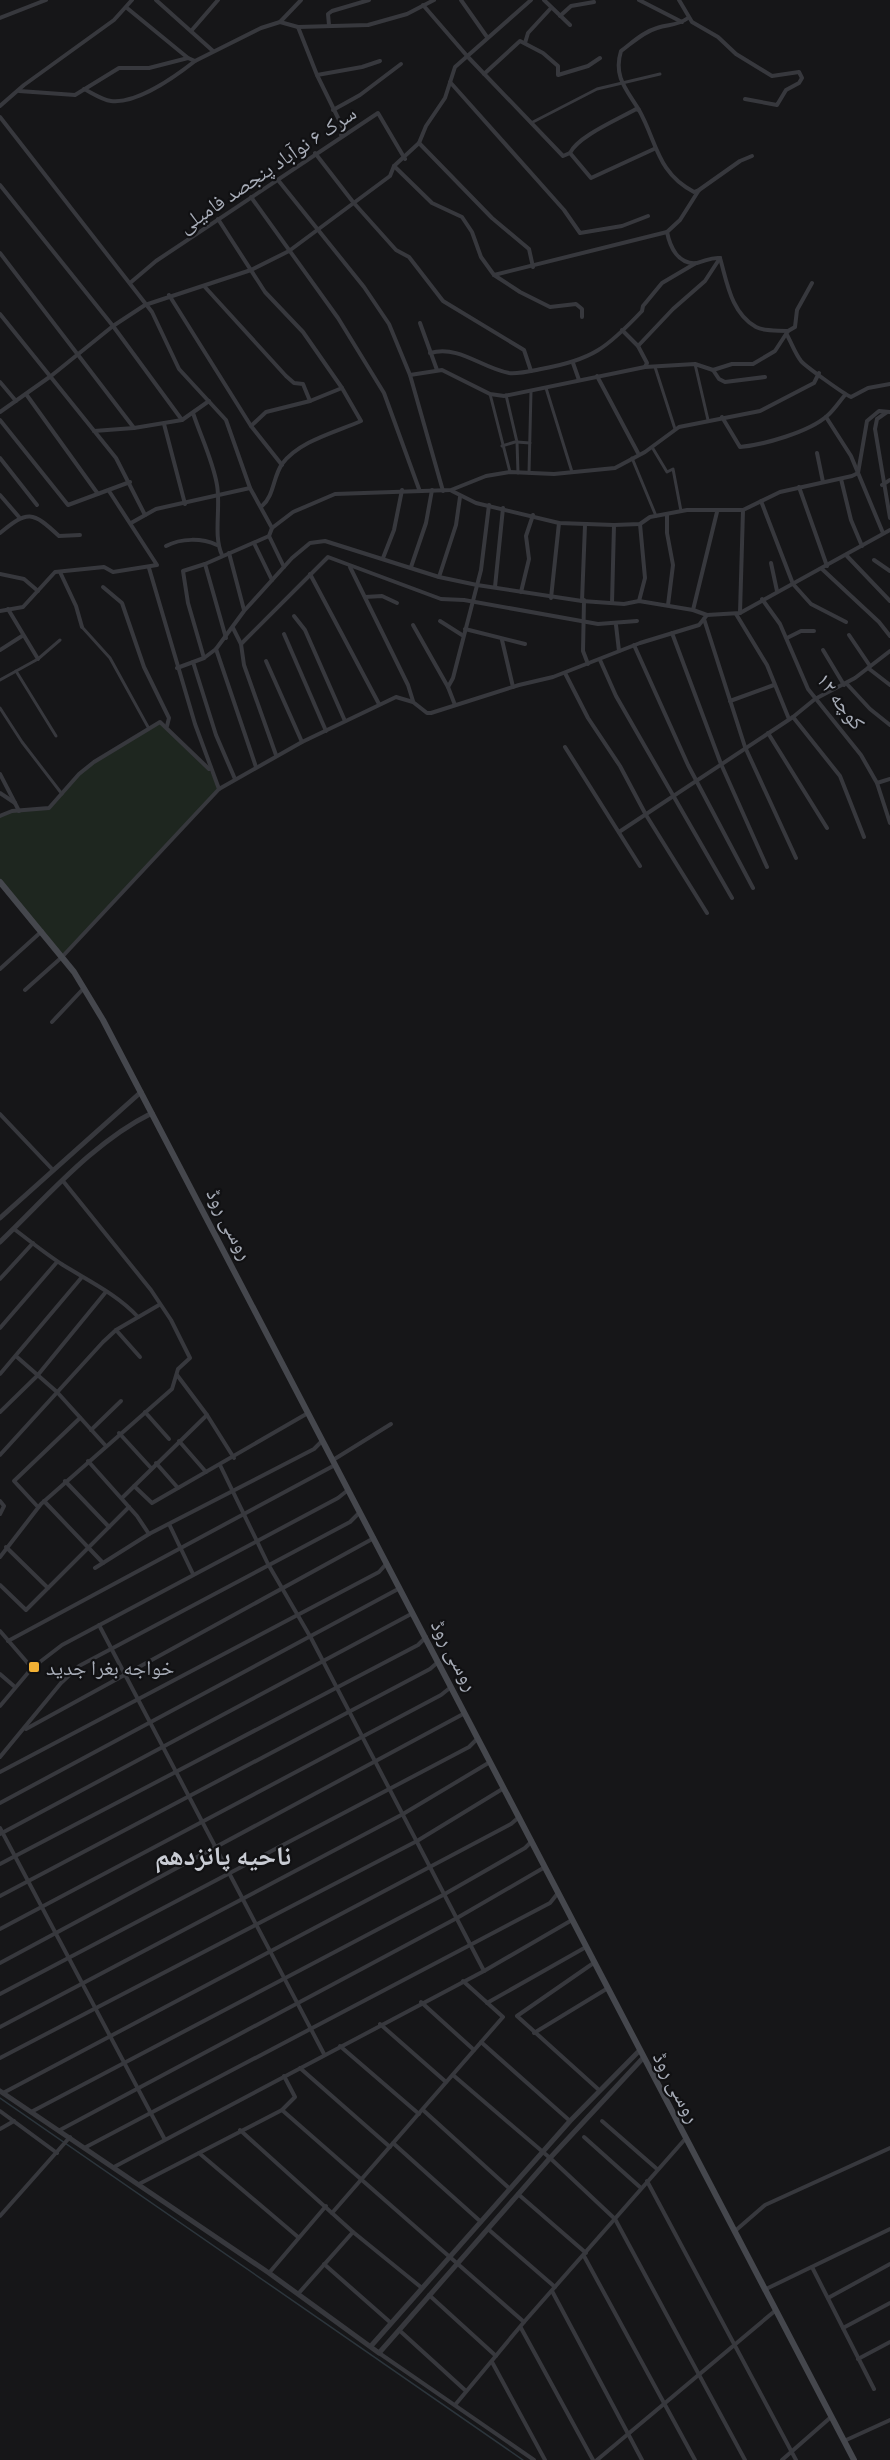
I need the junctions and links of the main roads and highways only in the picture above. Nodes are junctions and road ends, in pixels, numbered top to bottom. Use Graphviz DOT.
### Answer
graph roads {
  1 [pos="0,882"];
  2 [pos="854,2460"];
  1 -- 2 [label="main road, روسی روڈ"];
}
